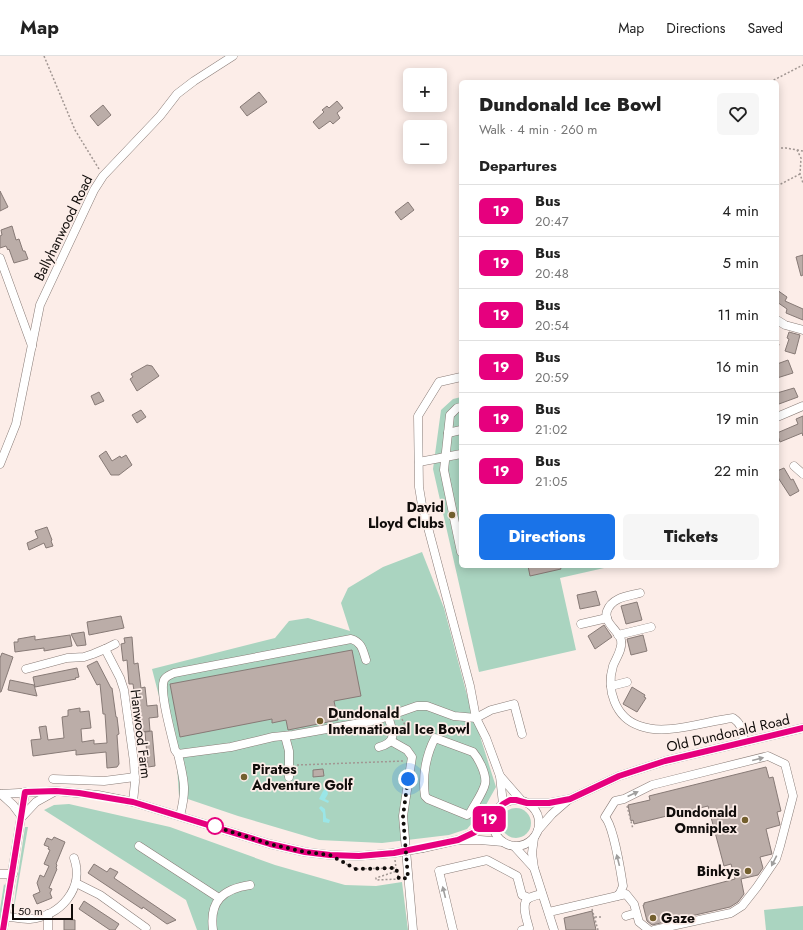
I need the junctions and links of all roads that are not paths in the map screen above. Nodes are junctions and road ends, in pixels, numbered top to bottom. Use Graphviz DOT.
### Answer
graph roads {
  1 [pos="233,56"];
  2 [pos="0,258"];
  3 [pos="779,321"];
  4 [pos="803,330"];
  5 [pos="32,347"];
  6 [pos="459,377"];
  7 [pos="803,406"];
  8 [pos="459,407"];
  9 [pos="779,416"];
  10 [pos="459,430"];
  11 [pos="448,433"];
  12 [pos="459,454"];
  13 [pos="446,457"];
  14 [pos="419,462"];
  15 [pos="0,464"];
  16 [pos="794,466"];
  17 [pos="803,474"];
  18 [pos="459,542"];
  19 [pos="640,593"];
  20 [pos="607,618"];
  21 [pos="581,624"];
  22 [pos="651,627"];
  23 [pos="618,635"];
  24 [pos="115,644"];
  25 [pos="105,649"];
  26 [pos="366,660"];
  27 [pos="26,669"];
  28 [pos="627,682"];
  29 [pos="611,686"];
  30 [pos="388,716"];
  31 [pos="476,718"];
  32 [pos="803,728"];
  33 [pos="522,734"];
  34 [pos="285,736"];
  35 [pos="391,741"];
  36 [pos="744,742"];
  37 [pos="379,747"];
  38 [pos="178,754"];
  39 [pos="426,762"];
  40 [pos="411,766"];
  41 [pos="289,776"];
  42 [pos="500,776"];
  43 [pos="135,777"];
  44 [pos="53,779"];
  45 [pos="56,791"];
  46 [pos="25,792"];
  47 [pos="0,794"];
  48 [pos="570,799"];
  49 [pos="133,802"];
  50 [pos="524,802"];
  51 [pos="503,804"];
  52 [pos="495,813"];
  53 [pos="180,816"];
  54 [pos="22,817"];
  55 [pos="536,834"];
  56 [pos="458,840"];
  57 [pos="503,842"];
  58 [pos="139,846"];
  59 [pos="514,846"];
  60 [pos="74,858"];
  61 [pos="534,868"];
  62 [pos="0,874"];
  63 [pos="13,874"];
  64 [pos="76,883"];
  65 [pos="250,885"];
  66 [pos="542,894"];
  67 [pos="526,896"];
  68 [pos="617,896"];
  69 [pos="219,898"];
  70 [pos="549,912"];
  71 [pos="636,913"];
  72 [pos="48,914"];
  73 [pos="626,916"];
  74 [pos="6,917"];
  75 [pos="146,928"];
  76 [pos="4,930"];
  77 [pos="48,930"];
  78 [pos="213,930"];
  79 [pos="413,930"];
  80 [pos="453,930"];
  81 [pos="522,930"];
  82 [pos="554,930"];
  83 [pos="649,930"];
  84 [pos="654,930"];
  1 -- 5 [label="street, Ballyhanwood Road"];
  2 -- 5 [label="street"];
  3 -- 4 [label="street"];
  5 -- 15 [label="street, Ballyhanwood Road"];
  6 -- 14 [label="street"];
  7 -- 9 [label="street"];
  8 -- 11 [label="street"];
  10 -- 11 [label="street"];
  11 -- 13 [label="street"];
  12 -- 13 [label="street"];
  13 -- 14 [label="street"];
  13 -- 18 [label="street"];
  14 -- 31 [label="street"];
  16 -- 17 [label="street"];
  19 -- 20 [label="street"];
  20 -- 21 [label="street"];
  20 -- 23 [label="street"];
  22 -- 23 [label="street"];
  23 -- 29 [label="street"];
  24 -- 25 [label="street"];
  25 -- 27 [label="street"];
  25 -- 43 [label="street, Hanwood Farm"];
  26 -- 38 [label="street"];
  28 -- 29 [label="street"];
  29 -- 36 [label="street"];
  30 -- 31 [label="street"];
  30 -- 34 [label="street"];
  30 -- 35 [label="street"];
  31 -- 33 [label="street"];
  31 -- 42 [label="street"];
  32 -- 36 [label="street, Old Dundonald Road"];
  34 -- 38 [label="street"];
  34 -- 41 [label="street"];
  35 -- 37 [label="street"];
  35 -- 40 [label="street"];
  36 -- 48 [label="street, Old Dundonald Road"];
  38 -- 53 [label="street"];
  39 -- 39 [label="street"];
  39 -- 40 [label="street"];
  40 -- 79 [label="street"];
  42 -- 50 [label="street"];
  42 -- 51 [label="street"];
  43 -- 44 [label="street"];
  43 -- 49 [label="street, Hanwood Farm"];
  45 -- 46 [label="street"];
  45 -- 49 [label="street"];
  45 -- 54 [label="street"];
  46 -- 47 [label="street"];
  46 -- 54 [label="street"];
  47 -- 54 [label="street"];
  48 -- 50 [label="street, Old Dundonald Road"];
  48 -- 55 [label="street, Old Dundonald Road"];
  49 -- 53 [label="street"];
  50 -- 51 [label="street"];
  50 -- 55 [label="street"];
  51 -- 52 [label="street"];
  52 -- 56 [label="street"];
  52 -- 57 [label="street"];
  53 -- 56 [label="street, bridge"];
  54 -- 63 [label="street"];
  55 -- 59 [label="street"];
  55 -- 61 [label="street"];
  56 -- 57 [label="street"];
  57 -- 59 [label="street"];
  58 -- 69 [label="street"];
  59 -- 61 [label="street"];
  60 -- 64 [label="street"];
  61 -- 66 [label="street"];
  62 -- 63 [label="street"];
  63 -- 74 [label="street"];
  64 -- 72 [label="street"];
  64 -- 75 [label="street"];
  65 -- 69 [label="street"];
  66 -- 67 [label="street"];
  66 -- 70 [label="street"];
  80 -- 67 [label="street, one-way"];
  67 -- 81 [label="street"];
  68 -- 70 [label="street"];
  68 -- 71 [label="street"];
  68 -- 84 [label="street, one-way"];
  69 -- 78 [label="street"];
  70 -- 82 [label="street"];
  71 -- 73 [label="street"];
  71 -- 83 [label="street"];
  72 -- 74 [label="street"];
  72 -- 77 [label="street"];
  74 -- 76 [label="street"];
}
